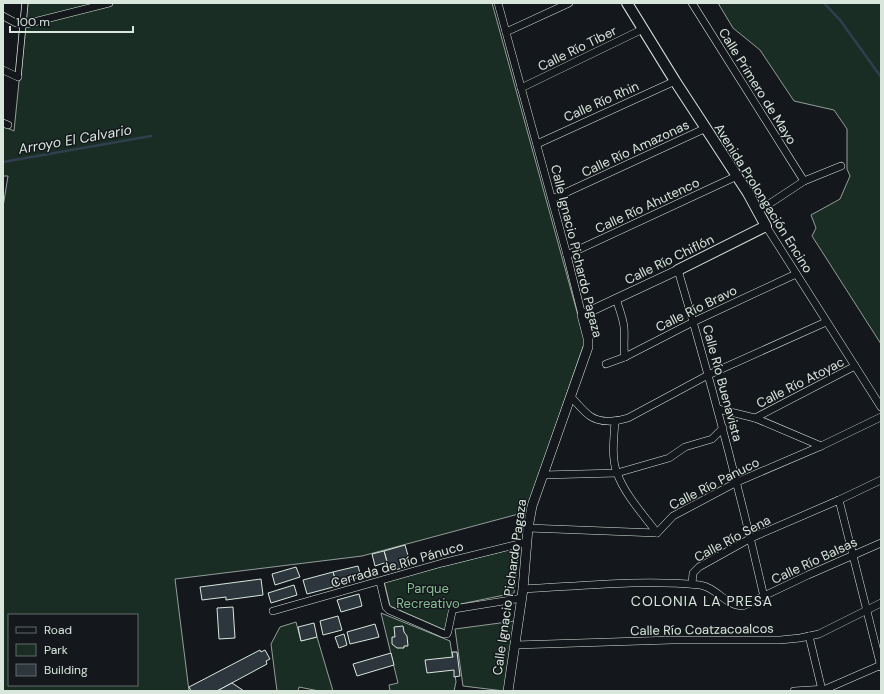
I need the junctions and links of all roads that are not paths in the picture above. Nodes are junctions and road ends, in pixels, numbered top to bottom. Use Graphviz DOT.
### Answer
graph roads {
  1 [pos="25,3"];
  2 [pos="109,3"];
  3 [pos="498,3"];
  4 [pos="569,3"];
  5 [pos="627,3"];
  6 [pos="692,3"];
  7 [pos="3,16"];
  8 [pos="23,24"];
  9 [pos="643,29"];
  10 [pos="506,32"];
  11 [pos="3,70"];
  12 [pos="18,77"];
  13 [pos="675,81"];
  14 [pos="521,88"];
  15 [pos="706,128"];
  16 [pos="537,144"];
  17 [pos="841,166"];
  18 [pos="737,176"];
  19 [pos="804,181"];
  20 [pos="552,199"];
  21 [pos="757,212"];
  22 [pos="766,226"];
  23 [pos="567,255"];
  24 [pos="678,270"];
  25 [pos="796,274"];
  26 [pos="616,299"];
  27 [pos="582,315"];
  28 [pos="694,322"];
  29 [pos="826,322"];
  30 [pos="625,357"];
  31 [pos="606,364"];
  32 [pos="855,366"];
  33 [pos="708,375"];
  34 [pos="571,397"];
  35 [pos="881,407"];
  36 [pos="718,409"];
  37 [pos="755,418"];
  38 [pos="881,418"];
  39 [pos="615,421"];
  40 [pos="723,428"];
  41 [pos="821,446"];
  42 [pos="617,473"];
  43 [pos="543,475"];
  44 [pos="881,480"];
  45 [pos="737,482"];
  46 [pos="839,500"];
  47 [pos="528,528"];
  48 [pos="657,532"];
  49 [pos="751,538"];
  50 [pos="527,542"];
  51 [pos="881,542"];
  52 [pos="854,555"];
  53 [pos="380,582"];
  54 [pos="692,584"];
  55 [pos="522,594"];
  56 [pos="764,597"];
  57 [pos="881,603"];
  58 [pos="867,609"];
  59 [pos="273,611"];
  60 [pos="809,636"];
  61 [pos="515,645"];
  62 [pos="881,666"];
  63 [pos="822,690"];
  64 [pos="508,691"];
  65 [pos="794,691"];
  1 -- 8 [label="street"];
  2 -- 8 [label="street"];
  3 -- 10 [label="street, Calle Ignacio Pichardo Pagaza"];
  4 -- 10 [label="street"];
  5 -- 9 [label="main road, Avenida Prolongación Encino"];
  6 -- 19 [label="street, Calle Primero de Mayo"];
  7 -- 8 [label="street"];
  8 -- 12 [label="street"];
  9 -- 13 [label="main road, Avenida Prolongación Encino"];
  9 -- 14 [label="street, Calle Río Tiber"];
  10 -- 14 [label="street, Calle Ignacio Pichardo Pagaza"];
  11 -- 12 [label="street"];
  13 -- 15 [label="main road, Avenida Prolongación Encino"];
  13 -- 16 [label="street, Calle Río Rhin"];
  14 -- 16 [label="street, Calle Ignacio Pichardo Pagaza"];
  15 -- 18 [label="main road, Avenida Prolongación Encino"];
  15 -- 20 [label="street, Calle Río Amazonas"];
  16 -- 20 [label="street, Calle Ignacio Pichardo Pagaza"];
  17 -- 19 [label="street"];
  18 -- 21 [label="main road, Avenida Prolongación Encino"];
  18 -- 23 [label="street, Calle Río Ahutenco"];
  19 -- 21 [label="street"];
  20 -- 23 [label="street, Calle Ignacio Pichardo Pagaza"];
  21 -- 22 [label="main road, Avenida Prolongación Encino"];
  22 -- 24 [label="main road, Calle Río Chiflón"];
  22 -- 25 [label="street, Avenida Prolongación Encino"];
  23 -- 27 [label="street, Calle Ignacio Pichardo Pagaza"];
  24 -- 26 [label="street, Calle Río Chiflón"];
  24 -- 28 [label="street, Calle Río Buenavista"];
  25 -- 28 [label="street, Calle Río Bravo"];
  25 -- 29 [label="street, Avenida Prolongación Encino"];
  26 -- 27 [label="street, Calle Río Chiflón"];
  26 -- 30 [label="street"];
  27 -- 34 [label="street, Calle Ignacio Pichardo Pagaza"];
  28 -- 30 [label="street, Calle Río Bravo"];
  28 -- 33 [label="street, Calle Río Buenavista"];
  29 -- 32 [label="street, Avenida Prolongación Encino"];
  29 -- 33 [label="street"];
  30 -- 31 [label="street, Calle Río Bravo"];
  32 -- 35 [label="street, Avenida Prolongación Encino"];
  32 -- 37 [label="street, Calle Río Atoyac"];
  33 -- 36 [label="street, Calle Río Buenavista"];
  33 -- 39 [label="street"];
  34 -- 39 [label="street"];
  34 -- 43 [label="street, Calle Ignacio Pichardo Pagaza"];
  36 -- 37 [label="street"];
  36 -- 40 [label="street, Calle Río Buenavista"];
  37 -- 41 [label="street"];
  38 -- 41 [label="street, Calle Río Panuco"];
  39 -- 42 [label="street"];
  40 -- 42 [label="street"];
  40 -- 45 [label="street, Calle Río Buenavista"];
  41 -- 45 [label="street, Calle Río Panuco"];
  42 -- 43 [label="street"];
  42 -- 48 [label="street"];
  43 -- 47 [label="street, Calle Ignacio Pichardo Pagaza"];
  44 -- 46 [label="street, Calle Río Sena"];
  45 -- 48 [label="street, Calle Río Panuco"];
  45 -- 49 [label="street, Calle Río Buenavista"];
  46 -- 49 [label="street, Calle Río Sena"];
  46 -- 52 [label="street"];
  47 -- 48 [label="street"];
  47 -- 50 [label="street, Calle Ignacio Pichardo Pagaza"];
  49 -- 54 [label="street, Calle Río Sena"];
  49 -- 56 [label="street, Calle Río Buenavista"];
  50 -- 53 [label="street, Cerrada de Río Pánuco"];
  50 -- 55 [label="street, Calle Ignacio Pichardo Pagaza"];
  51 -- 52 [label="street, Calle Río Balsas"];
  52 -- 56 [label="street, Calle Río Balsas"];
  52 -- 58 [label="street"];
  53 -- 55 [label="street"];
  53 -- 59 [label="street, Cerrada de Río Pánuco"];
  54 -- 55 [label="street"];
  54 -- 56 [label="street, Calle Río Balsas"];
  55 -- 61 [label="street, Calle Ignacio Pichardo Pagaza"];
  57 -- 58 [label="street, Calle Río Coatzacoalcos"];
  58 -- 60 [label="street, Calle Río Coatzacoalcos"];
  58 -- 62 [label="street"];
  60 -- 61 [label="street, Calle Río Coatzacoalcos"];
  60 -- 63 [label="street"];
  61 -- 64 [label="street, Calle Ignacio Pichardo Pagaza"];
  62 -- 63 [label="street"];
  63 -- 65 [label="street"];
}
